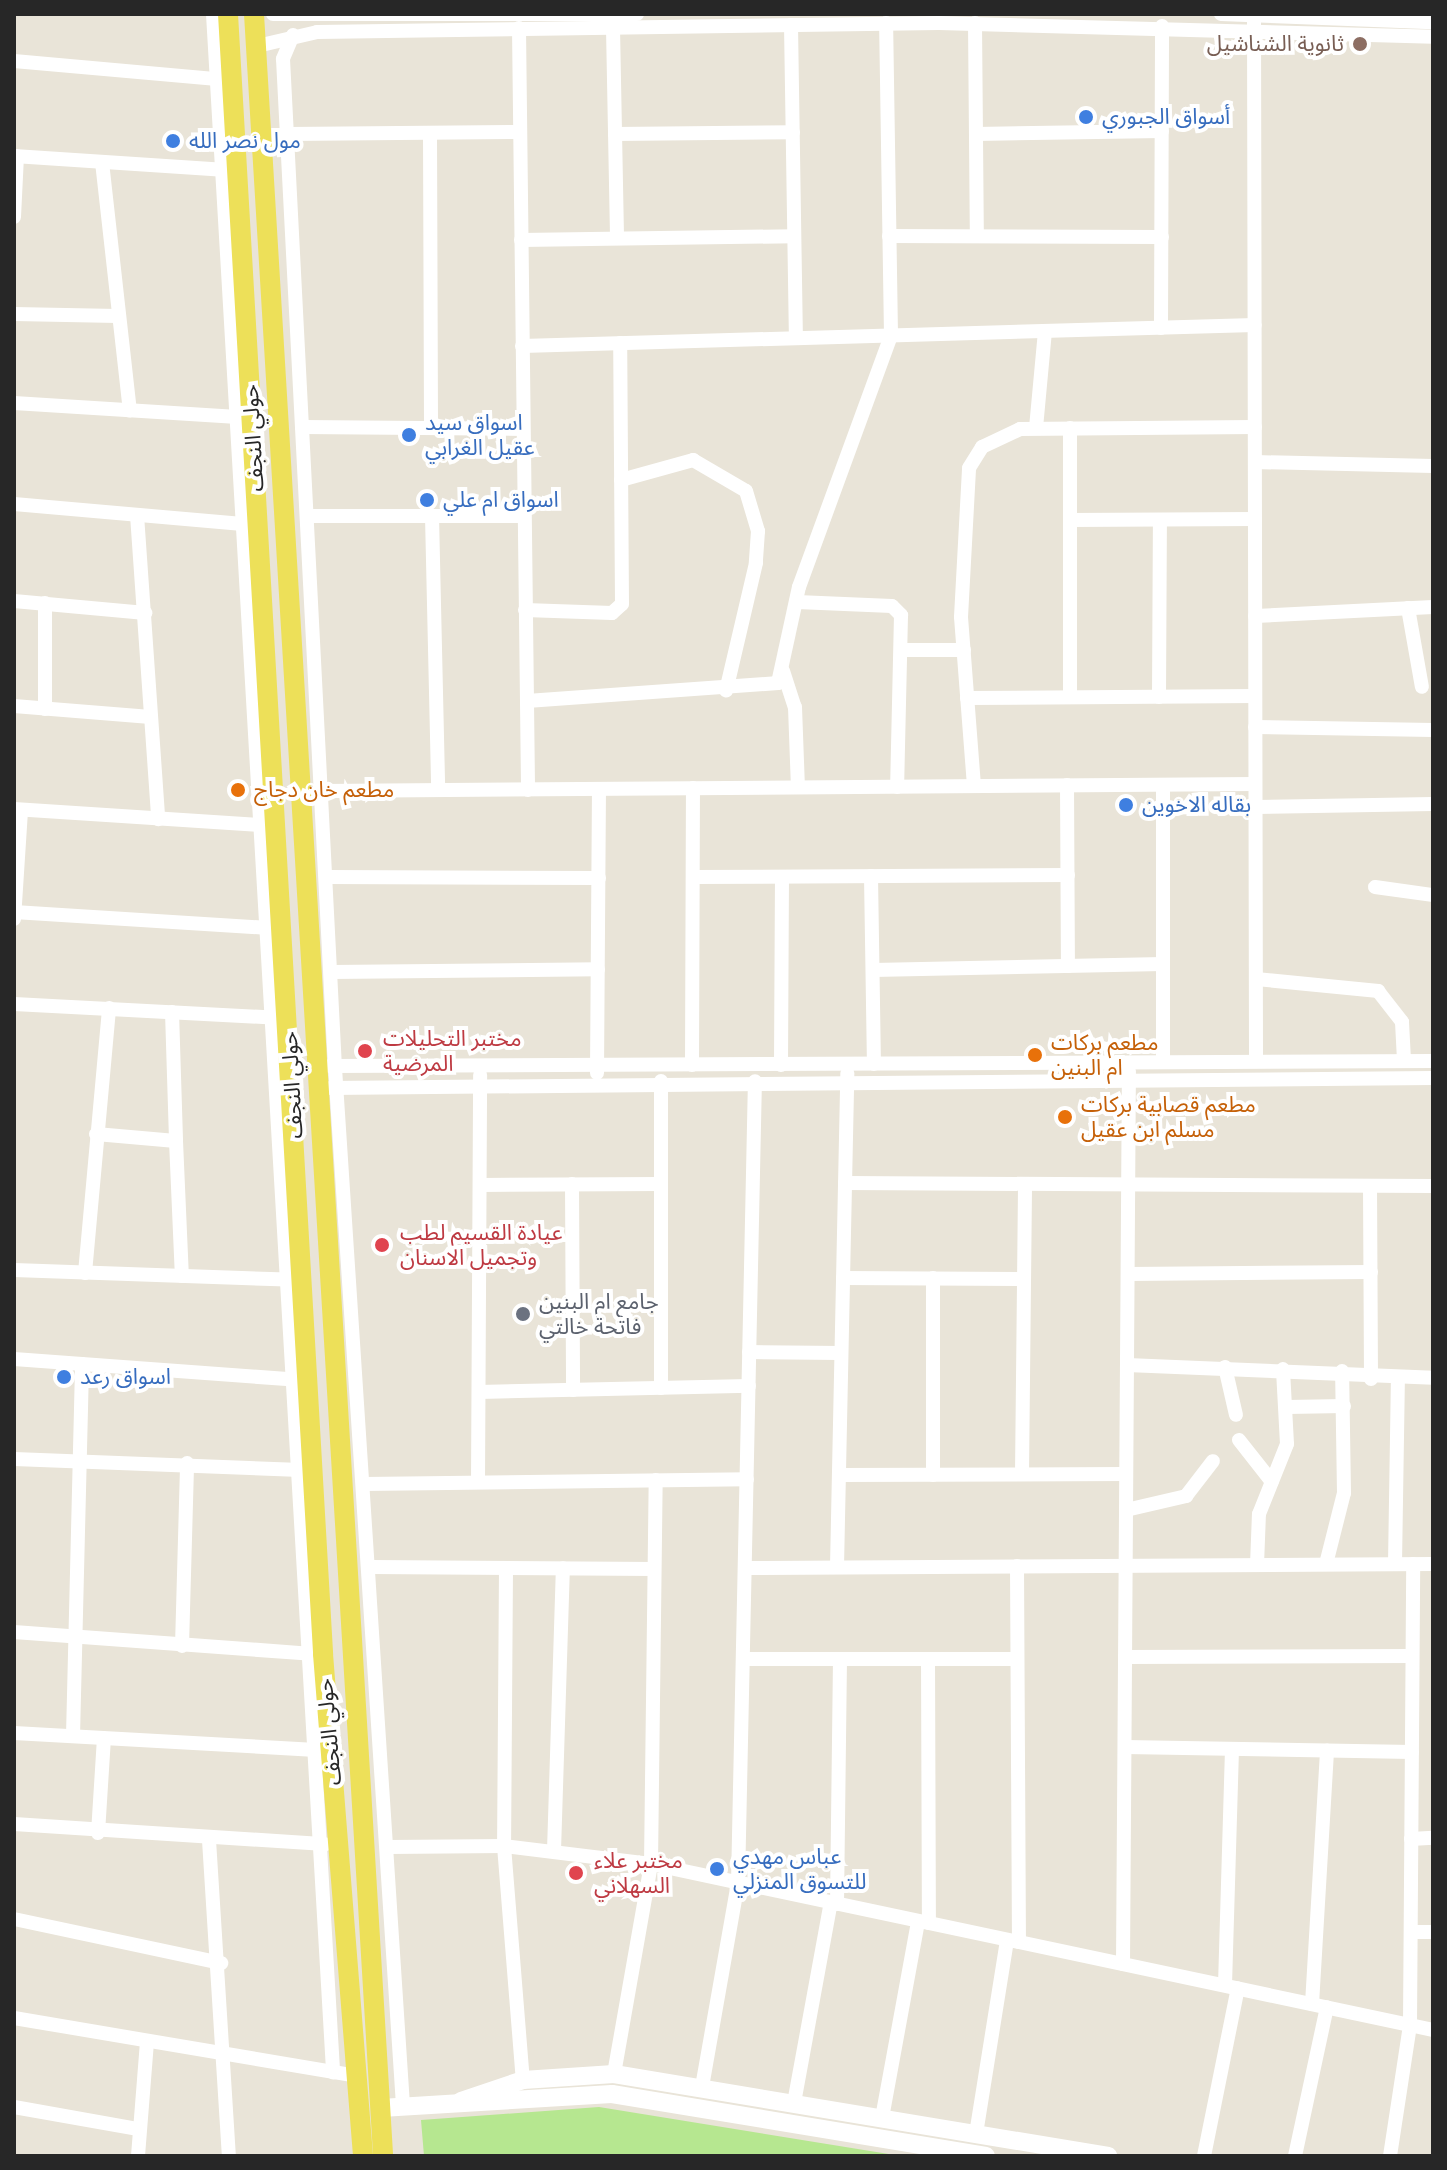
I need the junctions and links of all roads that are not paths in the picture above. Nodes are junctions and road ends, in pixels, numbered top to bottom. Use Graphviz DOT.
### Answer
graph roads {
  1 [pos="213,14"];
  2 [pos="228,14"];
  3 [pos="254,14"];
  4 [pos="273,14"];
  5 [pos="625,14"];
  6 [pos="637,14"];
  7 [pos="1221,14"];
  8 [pos="378,16"];
  9 [pos="1254,16"];
  10 [pos="1352,18"];
  11 [pos="734,19"];
  12 [pos="1433,22"];
  13 [pos="886,23"];
  14 [pos="975,23"];
  15 [pos="791,25"];
  16 [pos="1162,26"];
  17 [pos="519,28"];
  18 [pos="613,28"];
  19 [pos="1254,33"];
  20 [pos="293,35"];
  21 [pos="1433,37"];
  22 [pos="257,46"];
  23 [pos="14,61"];
  24 [pos="217,79"];
  25 [pos="1162,131"];
  26 [pos="520,132"];
  27 [pos="793,132"];
  28 [pos="288,134"];
  29 [pos="430,134"];
  30 [pos="615,134"];
  31 [pos="976,134"];
  32 [pos="16,156"];
  33 [pos="102,162"];
  34 [pos="223,170"];
  35 [pos="14,217"];
  36 [pos="794,236"];
  37 [pos="889,236"];
  38 [pos="977,236"];
  39 [pos="1162,237"];
  40 [pos="617,238"];
  41 [pos="521,240"];
  42 [pos="14,314"];
  43 [pos="118,316"];
  44 [pos="1255,325"];
  45 [pos="1161,328"];
  46 [pos="1045,331"];
  47 [pos="891,335"];
  48 [pos="796,338"];
  49 [pos="620,343"];
  50 [pos="241,346"];
  51 [pos="522,346"];
  52 [pos="14,403"];
  53 [pos="130,410"];
  54 [pos="238,417"];
  55 [pos="302,427"];
  56 [pos="1255,427"];
  57 [pos="431,428"];
  58 [pos="1036,428"];
  59 [pos="1070,428"];
  60 [pos="523,429"];
  61 [pos="1255,462"];
  62 [pos="1433,466"];
  63 [pos="621,480"];
  64 [pos="14,504"];
  65 [pos="137,515"];
  66 [pos="307,516"];
  67 [pos="432,516"];
  68 [pos="524,516"];
  69 [pos="1255,519"];
  70 [pos="1070,520"];
  71 [pos="1160,520"];
  72 [pos="251,524"];
  73 [pos="14,601"];
  74 [pos="797,602"];
  75 [pos="45,603"];
  76 [pos="1433,607"];
  77 [pos="1408,608"];
  78 [pos="525,610"];
  79 [pos="145,613"];
  80 [pos="1255,616"];
  81 [pos="257,628"];
  82 [pos="902,650"];
  83 [pos="964,650"];
  84 [pos="783,671"];
  85 [pos="1422,687"];
  86 [pos="269,690"];
  87 [pos="726,691"];
  88 [pos="296,692"];
  89 [pos="1255,696"];
  90 [pos="1070,697"];
  91 [pos="1159,697"];
  92 [pos="967,698"];
  93 [pos="527,701"];
  94 [pos="14,706"];
  95 [pos="45,709"];
  96 [pos="151,717"];
  97 [pos="1255,727"];
  98 [pos="1433,730"];
  99 [pos="299,741"];
  100 [pos="272,744"];
  101 [pos="1255,784"];
  102 [pos="1067,785"];
  103 [pos="1163,785"];
  104 [pos="974,786"];
  105 [pos="798,787"];
  106 [pos="897,787"];
  107 [pos="693,788"];
  108 [pos="599,789"];
  109 [pos="438,790"];
  110 [pos="528,790"];
  111 [pos="321,791"];
  112 [pos="1433,804"];
  113 [pos="1255,807"];
  114 [pos="18,810"];
  115 [pos="158,819"];
  116 [pos="266,825"];
  117 [pos="1068,875"];
  118 [pos="871,876"];
  119 [pos="326,877"];
  120 [pos="693,877"];
  121 [pos="782,877"];
  122 [pos="599,878"];
  123 [pos="1375,887"];
  124 [pos="1433,895"];
  125 [pos="14,905"];
  126 [pos="14,912"];
  127 [pos="14,919"];
  128 [pos="273,929"];
  129 [pos="1163,964"];
  130 [pos="1068,966"];
  131 [pos="598,969"];
  132 [pos="873,970"];
  133 [pos="331,972"];
  134 [pos="1256,979"];
  135 [pos="14,1004"];
  136 [pos="109,1008"];
  137 [pos="172,1012"];
  138 [pos="278,1018"];
  139 [pos="317,1056"];
  140 [pos="1256,1061"];
  141 [pos="1404,1061"];
  142 [pos="1433,1061"];
  143 [pos="1163,1062"];
  144 [pos="1129,1063"];
  145 [pos="874,1064"];
  146 [pos="692,1065"];
  147 [pos="781,1065"];
  148 [pos="847,1065"];
  149 [pos="597,1066"];
  150 [pos="335,1068"];
  151 [pos="480,1074"];
  152 [pos="1433,1078"];
  153 [pos="1129,1080"];
  154 [pos="597,1081"];
  155 [pos="661,1081"];
  156 [pos="755,1081"];
  157 [pos="847,1081"];
  158 [pos="328,1090"];
  159 [pos="96,1134"];
  160 [pos="176,1141"];
  161 [pos="845,1183"];
  162 [pos="572,1184"];
  163 [pos="661,1184"];
  164 [pos="1025,1184"];
  165 [pos="480,1185"];
  166 [pos="1128,1185"];
  167 [pos="1370,1186"];
  168 [pos="1433,1186"];
  169 [pos="14,1270"];
  170 [pos="1371,1272"];
  171 [pos="85,1273"];
  172 [pos="1128,1274"];
  173 [pos="182,1276"];
  174 [pos="843,1278"];
  175 [pos="933,1278"];
  176 [pos="1024,1279"];
  177 [pos="295,1280"];
  178 [pos="749,1352"];
  179 [pos="841,1353"];
  180 [pos="14,1359"];
  181 [pos="82,1364"];
  182 [pos="1127,1365"];
  183 [pos="1225,1367"];
  184 [pos="1283,1369"];
  185 [pos="1342,1371"];
  186 [pos="1398,1378"];
  187 [pos="1433,1378"];
  188 [pos="1371,1379"];
  189 [pos="300,1380"];
  190 [pos="749,1386"];
  191 [pos="661,1388"];
  192 [pos="573,1390"];
  193 [pos="479,1392"];
  194 [pos="1344,1406"];
  195 [pos="1287,1407"];
  196 [pos="1236,1415"];
  197 [pos="1239,1440"];
  198 [pos="14,1459"];
  199 [pos="83,1461"];
  200 [pos="1213,1461"];
  201 [pos="187,1463"];
  202 [pos="305,1471"];
  203 [pos="1022,1474"];
  204 [pos="1126,1474"];
  205 [pos="839,1475"];
  206 [pos="933,1475"];
  207 [pos="747,1479"];
  208 [pos="656,1480"];
  209 [pos="478,1482"];
  210 [pos="1272,1482"];
  211 [pos="364,1484"];
  212 [pos="1126,1510"];
  213 [pos="1326,1564"];
  214 [pos="1395,1564"];
  215 [pos="1413,1564"];
  216 [pos="1433,1564"];
  217 [pos="1257,1565"];
  218 [pos="1017,1566"];
  219 [pos="1126,1566"];
  220 [pos="371,1567"];
  221 [pos="837,1567"];
  222 [pos="506,1568"];
  223 [pos="563,1568"];
  224 [pos="745,1568"];
  225 [pos="654,1569"];
  226 [pos="14,1632"];
  227 [pos="77,1638"];
  228 [pos="182,1646"];
  229 [pos="314,1654"];
  230 [pos="1412,1656"];
  231 [pos="1125,1657"];
  232 [pos="743,1659"];
  233 [pos="840,1659"];
  234 [pos="928,1659"];
  235 [pos="1017,1659"];
  236 [pos="14,1733"];
  237 [pos="73,1736"];
  238 [pos="104,1738"];
  239 [pos="1125,1747"];
  240 [pos="1232,1749"];
  241 [pos="321,1750"];
  242 [pos="1327,1750"];
  243 [pos="1412,1752"];
  244 [pos="14,1824"];
  245 [pos="98,1833"];
  246 [pos="1433,1838"];
  247 [pos="1411,1839"];
  248 [pos="209,1840"];
  249 [pos="317,1844"];
  250 [pos="339,1845"];
  251 [pos="504,1846"];
  252 [pos="388,1847"];
  253 [pos="554,1851"];
  254 [pos="651,1864"];
  255 [pos="738,1883"];
  256 [pos="834,1903"];
  257 [pos="14,1919"];
  258 [pos="924,1922"];
  259 [pos="1411,1932"];
  260 [pos="1433,1932"];
  261 [pos="1013,1941"];
  262 [pos="221,1963"];
  263 [pos="1123,1964"];
  264 [pos="1231,1987"];
  265 [pos="1319,2006"];
  266 [pos="14,2018"];
  267 [pos="1410,2025"];
  268 [pos="1433,2030"];
  269 [pos="147,2042"];
  270 [pos="228,2059"];
  271 [pos="333,2073"];
  272 [pos="614,2074"];
  273 [pos="358,2076"];
  274 [pos="523,2080"];
  275 [pos="702,2087"];
  276 [pos="461,2101"];
  277 [pos="794,2103"];
  278 [pos="403,2106"];
  279 [pos="14,2107"];
  280 [pos="381,2108"];
  281 [pos="882,2118"];
  282 [pos="137,2129"];
  283 [pos="976,2134"];
  284 [pos="138,2156"];
  285 [pos="229,2156"];
  286 [pos="363,2156"];
  287 [pos="383,2156"];
  288 [pos="986,2156"];
  289 [pos="1108,2156"];
  290 [pos="1204,2156"];
  291 [pos="1295,2156"];
  292 [pos="1390,2156"];
  1 -- 24 [label="street"];
  2 -- 50 [label="main road, حولي النجف"];
  3 -- 22 [label="main road, حولي النجف"];
  4 -- 8 [label="street"];
  5 -- 6 [label="street"];
  5 -- 8 [label="street"];
  7 -- 9 [label="street"];
  9 -- 10 [label="street"];
  9 -- 19 [label="street"];
  10 -- 12 [label="street"];
  11 -- 15 [label="street"];
  11 -- 18 [label="street"];
  13 -- 14 [label="street"];
  13 -- 15 [label="street"];
  13 -- 37 [label="street"];
  14 -- 16 [label="street"];
  14 -- 31 [label="street"];
  15 -- 27 [label="street"];
  16 -- 19 [label="street"];
  16 -- 25 [label="street"];
  17 -- 18 [label="street"];
  17 -- 20 [label="street"];
  17 -- 26 [label="street"];
  18 -- 30 [label="street"];
  19 -- 21 [label="street"];
  19 -- 44 [label="street"];
  20 -- 22 [label="street"];
  20 -- 28 [label="street"];
  22 -- 88 [label="main road, حولي النجف"];
  23 -- 24 [label="street"];
  24 -- 34 [label="street"];
  25 -- 31 [label="street"];
  25 -- 39 [label="street"];
  26 -- 29 [label="street"];
  26 -- 41 [label="street"];
  27 -- 30 [label="street"];
  27 -- 36 [label="street"];
  28 -- 29 [label="street"];
  28 -- 55 [label="street"];
  29 -- 57 [label="street"];
  30 -- 40 [label="street"];
  31 -- 38 [label="street"];
  32 -- 33 [label="street"];
  32 -- 35 [label="street"];
  33 -- 34 [label="street"];
  33 -- 43 [label="street"];
  34 -- 50 [label="street"];
  36 -- 40 [label="street"];
  36 -- 48 [label="street"];
  37 -- 38 [label="street"];
  37 -- 47 [label="street"];
  38 -- 39 [label="street"];
  39 -- 45 [label="street"];
  40 -- 41 [label="street"];
  41 -- 51 [label="street"];
  42 -- 43 [label="street"];
  43 -- 53 [label="street"];
  44 -- 45 [label="street"];
  44 -- 56 [label="street"];
  45 -- 46 [label="street"];
  46 -- 47 [label="street"];
  46 -- 58 [label="street"];
  47 -- 48 [label="street"];
  47 -- 74 [label="street"];
  48 -- 49 [label="street"];
  49 -- 51 [label="street"];
  49 -- 63 [label="street"];
  50 -- 54 [label="street"];
  50 -- 72 [label="main road, حولي النجف"];
  51 -- 60 [label="street"];
  52 -- 53 [label="street"];
  53 -- 54 [label="street"];
  54 -- 72 [label="street"];
  55 -- 57 [label="street"];
  55 -- 66 [label="street"];
  56 -- 59 [label="street"];
  56 -- 61 [label="street"];
  57 -- 60 [label="street"];
  58 -- 59 [label="street"];
  58 -- 83 [label="street"];
  59 -- 70 [label="street"];
  60 -- 68 [label="street"];
  61 -- 62 [label="street"];
  61 -- 69 [label="street"];
  63 -- 78 [label="street"];
  63 -- 87 [label="street"];
  64 -- 65 [label="street"];
  65 -- 72 [label="street"];
  65 -- 79 [label="street"];
  66 -- 67 [label="street"];
  66 -- 111 [label="street"];
  67 -- 68 [label="street"];
  67 -- 109 [label="street"];
  68 -- 78 [label="street"];
  69 -- 71 [label="street"];
  69 -- 80 [label="street"];
  70 -- 71 [label="street"];
  70 -- 90 [label="street"];
  71 -- 91 [label="street"];
  72 -- 81 [label="main road, حولي النجف"];
  73 -- 75 [label="street"];
  74 -- 82 [label="street"];
  74 -- 84 [label="street"];
  75 -- 79 [label="street"];
  75 -- 95 [label="street"];
  76 -- 77 [label="street"];
  77 -- 80 [label="street"];
  77 -- 85 [label="street"];
  78 -- 93 [label="street"];
  79 -- 96 [label="street"];
  80 -- 89 [label="street"];
  81 -- 86 [label="main road, حولي النجف"];
  81 -- 116 [label="street"];
  82 -- 83 [label="street"];
  82 -- 106 [label="street"];
  83 -- 92 [label="street"];
  84 -- 87 [label="street"];
  84 -- 105 [label="street"];
  86 -- 88 [label="main road"];
  86 -- 100 [label="main road, حولي النجف"];
  87 -- 93 [label="street"];
  88 -- 99 [label="main road, حولي النجف"];
  89 -- 91 [label="street"];
  89 -- 97 [label="street"];
  90 -- 91 [label="street"];
  90 -- 92 [label="street"];
  92 -- 104 [label="street"];
  93 -- 110 [label="street"];
  94 -- 95 [label="street"];
  95 -- 96 [label="street"];
  96 -- 115 [label="street"];
  97 -- 98 [label="street"];
  97 -- 101 [label="street"];
  99 -- 100 [label="main road"];
  99 -- 139 [label="main road, حولي النجف"];
  100 -- 116 [label="main road, حولي النجف"];
  101 -- 103 [label="street"];
  101 -- 113 [label="street"];
  102 -- 103 [label="street"];
  102 -- 104 [label="street"];
  102 -- 117 [label="street"];
  103 -- 129 [label="street"];
  104 -- 106 [label="street"];
  105 -- 106 [label="street"];
  105 -- 107 [label="street"];
  107 -- 108 [label="street"];
  107 -- 120 [label="street"];
  108 -- 110 [label="street"];
  108 -- 122 [label="street"];
  109 -- 110 [label="street"];
  109 -- 111 [label="street"];
  111 -- 119 [label="street"];
  112 -- 113 [label="street"];
  113 -- 134 [label="street"];
  114 -- 115 [label="street"];
  114 -- 125 [label="street"];
  115 -- 116 [label="street"];
  116 -- 128 [label="main road, حولي النجف"];
  117 -- 118 [label="street"];
  117 -- 130 [label="street"];
  118 -- 121 [label="street"];
  118 -- 132 [label="street"];
  119 -- 122 [label="street"];
  119 -- 133 [label="street"];
  120 -- 121 [label="street"];
  120 -- 146 [label="street"];
  121 -- 147 [label="street"];
  122 -- 131 [label="street"];
  123 -- 124 [label="street"];
  125 -- 126 [label="street"];
  126 -- 127 [label="street"];
  126 -- 128 [label="street"];
  128 -- 138 [label="main road, حولي النجف"];
  129 -- 130 [label="street"];
  129 -- 143 [label="street"];
  130 -- 132 [label="street"];
  131 -- 133 [label="street"];
  131 -- 149 [label="street"];
  132 -- 145 [label="street"];
  133 -- 150 [label="street"];
  134 -- 140 [label="street"];
  134 -- 141 [label="street"];
  135 -- 136 [label="street"];
  136 -- 137 [label="street"];
  136 -- 159 [label="street"];
  137 -- 138 [label="street"];
  137 -- 160 [label="street"];
  138 -- 177 [label="main road, حولي النجف"];
  139 -- 150 [label="street"];
  139 -- 158 [label="main road, حولي النجف"];
  140 -- 141 [label="street"];
  140 -- 143 [label="street"];
  141 -- 142 [label="street"];
  143 -- 144 [label="street"];
  144 -- 145 [label="street"];
  144 -- 153 [label="street"];
  145 -- 148 [label="street"];
  146 -- 147 [label="street"];
  146 -- 149 [label="street"];
  147 -- 148 [label="street"];
  148 -- 157 [label="street"];
  149 -- 151 [label="street"];
  149 -- 154 [label="street"];
  150 -- 151 [label="street"];
  150 -- 158 [label="street"];
  151 -- 154 [label="street"];
  151 -- 158 [label="street"];
  151 -- 165 [label="street"];
  152 -- 153 [label="street"];
  153 -- 157 [label="street"];
  153 -- 166 [label="street"];
  154 -- 155 [label="street"];
  155 -- 156 [label="street"];
  155 -- 163 [label="street"];
  156 -- 157 [label="street"];
  156 -- 178 [label="street"];
  157 -- 161 [label="street"];
  158 -- 211 [label="street"];
  158 -- 280 [label="main road, حولي النجف"];
  159 -- 160 [label="street"];
  159 -- 171 [label="street"];
  160 -- 173 [label="street"];
  161 -- 164 [label="street"];
  161 -- 174 [label="street"];
  162 -- 163 [label="street"];
  162 -- 165 [label="street"];
  162 -- 192 [label="street"];
  163 -- 191 [label="street"];
  164 -- 166 [label="street"];
  164 -- 176 [label="street"];
  165 -- 193 [label="street"];
  166 -- 167 [label="street"];
  166 -- 172 [label="street"];
  167 -- 168 [label="street"];
  167 -- 170 [label="street"];
  169 -- 171 [label="street"];
  170 -- 172 [label="street"];
  170 -- 188 [label="street"];
  171 -- 173 [label="street"];
  172 -- 182 [label="street"];
  173 -- 177 [label="street"];
  174 -- 175 [label="street"];
  174 -- 179 [label="street"];
  175 -- 176 [label="street"];
  175 -- 206 [label="street"];
  176 -- 203 [label="street"];
  177 -- 189 [label="main road, حولي النجف"];
  178 -- 179 [label="street"];
  178 -- 190 [label="street"];
  179 -- 205 [label="street"];
  180 -- 181 [label="street"];
  181 -- 189 [label="street"];
  181 -- 199 [label="street"];
  182 -- 183 [label="street"];
  182 -- 204 [label="street"];
  183 -- 184 [label="street"];
  183 -- 196 [label="street"];
  184 -- 185 [label="street"];
  184 -- 195 [label="street"];
  185 -- 188 [label="street"];
  185 -- 194 [label="street"];
  186 -- 187 [label="street"];
  186 -- 188 [label="street"];
  186 -- 214 [label="street"];
  189 -- 202 [label="main road, حولي النجف"];
  190 -- 191 [label="street"];
  190 -- 207 [label="street"];
  191 -- 192 [label="street"];
  192 -- 193 [label="street"];
  193 -- 209 [label="street"];
  194 -- 195 [label="street"];
  194 -- 213 [label="street"];
  195 -- 210 [label="street"];
  197 -- 210 [label="street"];
  198 -- 199 [label="street"];
  199 -- 201 [label="street"];
  199 -- 227 [label="street"];
  200 -- 212 [label="street"];
  201 -- 202 [label="street"];
  201 -- 228 [label="street"];
  202 -- 229 [label="main road, حولي النجف"];
  203 -- 204 [label="street"];
  203 -- 206 [label="street"];
  204 -- 212 [label="street"];
  205 -- 206 [label="street"];
  205 -- 221 [label="street"];
  207 -- 208 [label="street"];
  207 -- 224 [label="street"];
  208 -- 209 [label="street"];
  208 -- 225 [label="street"];
  209 -- 211 [label="street"];
  210 -- 217 [label="street"];
  211 -- 220 [label="street"];
  212 -- 219 [label="street"];
  213 -- 214 [label="street"];
  213 -- 217 [label="street"];
  214 -- 215 [label="street"];
  215 -- 216 [label="street"];
  215 -- 230 [label="street"];
  217 -- 219 [label="street"];
  218 -- 219 [label="street"];
  218 -- 221 [label="street"];
  218 -- 235 [label="street"];
  219 -- 231 [label="street"];
  220 -- 222 [label="street"];
  220 -- 252 [label="street"];
  221 -- 224 [label="street"];
  222 -- 223 [label="street"];
  222 -- 251 [label="street"];
  223 -- 225 [label="street"];
  223 -- 253 [label="street"];
  224 -- 232 [label="street"];
  225 -- 254 [label="street"];
  226 -- 227 [label="street"];
  227 -- 228 [label="street"];
  227 -- 237 [label="street"];
  228 -- 229 [label="street"];
  229 -- 241 [label="main road, حولي النجف"];
  230 -- 231 [label="street"];
  230 -- 243 [label="street"];
  231 -- 239 [label="street"];
  232 -- 233 [label="street"];
  232 -- 255 [label="street"];
  233 -- 234 [label="street"];
  233 -- 256 [label="street"];
  234 -- 235 [label="street"];
  234 -- 258 [label="street"];
  235 -- 261 [label="street"];
  236 -- 237 [label="street"];
  237 -- 238 [label="street"];
  238 -- 241 [label="street"];
  238 -- 245 [label="street"];
  239 -- 240 [label="street"];
  239 -- 263 [label="street"];
  240 -- 242 [label="street"];
  240 -- 264 [label="street"];
  241 -- 249 [label="street"];
  241 -- 250 [label="main road, حولي النجف"];
  242 -- 243 [label="street"];
  242 -- 265 [label="street"];
  243 -- 247 [label="street"];
  244 -- 245 [label="street"];
  245 -- 248 [label="street"];
  246 -- 247 [label="street"];
  247 -- 259 [label="street"];
  248 -- 249 [label="street"];
  248 -- 262 [label="street"];
  249 -- 250 [label="street"];
  249 -- 271 [label="street"];
  250 -- 273 [label="main road, حولي النجف"];
  251 -- 252 [label="street"];
  251 -- 253 [label="street"];
  251 -- 274 [label="street"];
  252 -- 278 [label="street"];
  253 -- 254 [label="street"];
  254 -- 255 [label="street"];
  254 -- 272 [label="street"];
  255 -- 256 [label="street"];
  255 -- 275 [label="street"];
  256 -- 258 [label="street"];
  256 -- 277 [label="street"];
  257 -- 262 [label="street"];
  258 -- 261 [label="street"];
  258 -- 281 [label="street"];
  259 -- 260 [label="street"];
  259 -- 267 [label="street"];
  261 -- 263 [label="street"];
  261 -- 283 [label="street"];
  262 -- 270 [label="street"];
  263 -- 264 [label="street"];
  264 -- 265 [label="street"];
  264 -- 290 [label="street"];
  265 -- 267 [label="street"];
  265 -- 291 [label="street"];
  266 -- 269 [label="street"];
  267 -- 268 [label="street"];
  267 -- 292 [label="street"];
  269 -- 270 [label="street"];
  269 -- 282 [label="street"];
  270 -- 271 [label="street"];
  270 -- 285 [label="street"];
  271 -- 273 [label="street"];
  272 -- 274 [label="street"];
  272 -- 275 [label="street"];
  273 -- 286 [label="main road, حولي النجف"];
  274 -- 276 [label="street"];
  275 -- 277 [label="street"];
  276 -- 278 [label="street"];
  276 -- 288 [label="street"];
  277 -- 281 [label="street"];
  278 -- 280 [label="street"];
  279 -- 282 [label="street"];
  280 -- 287 [label="main road, حولي النجف"];
  281 -- 283 [label="street"];
  282 -- 284 [label="street"];
  283 -- 289 [label="street"];
}
